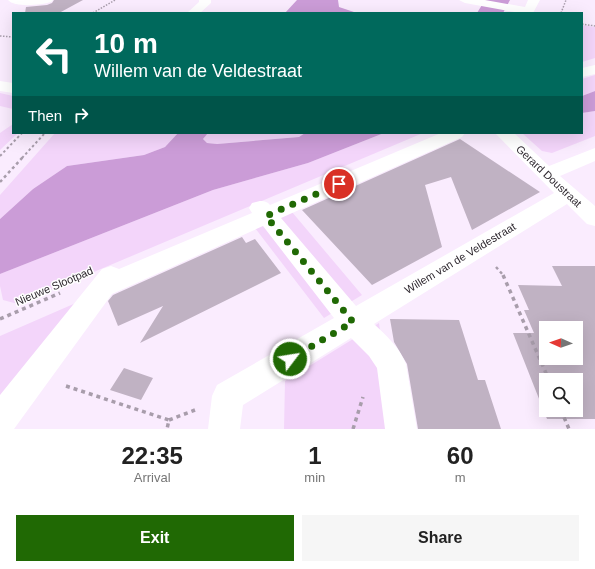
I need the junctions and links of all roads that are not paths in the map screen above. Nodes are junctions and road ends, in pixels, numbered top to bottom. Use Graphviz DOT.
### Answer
graph roads {
  1 [pos="14,0"];
  2 [pos="47,0"];
  3 [pos="205,0"];
  4 [pos="534,0"];
  5 [pos="469,1"];
  6 [pos="195,12"];
  7 [pos="595,69"];
  8 [pos="583,73"];
  9 [pos="0,86"];
  10 [pos="12,88"];
  11 [pos="454,134"];
  12 [pos="505,134"];
  13 [pos="595,154"];
  14 [pos="546,174"];
  15 [pos="568,194"];
  16 [pos="263,212"];
  17 [pos="595,218"];
  18 [pos="353,322"];
  19 [pos="0,421"];
  20 [pos="224,429"];
  21 [pos="401,429"];
  1 -- 2 [label="street"];
  3 -- 6 [label="street"];
  4 -- 5 [label="street"];
  7 -- 8 [label="street"];
  9 -- 10 [label="street"];
  11 -- 16 [label="street"];
  12 -- 14 [label="street, Gerard Doustraat"];
  13 -- 14 [label="street"];
  14 -- 15 [label="street, Gerard Doustraat"];
  15 -- 17 [label="street, Gerard Doustraat"];
  15 -- 18 [label="street, Willem van de Veldestraat"];
  16 -- 18 [label="street"];
  16 -- 19 [label="street"];
  18 -- 20 [label="street, Willem van de Veldestraat"];
  18 -- 21 [label="street"];
}
